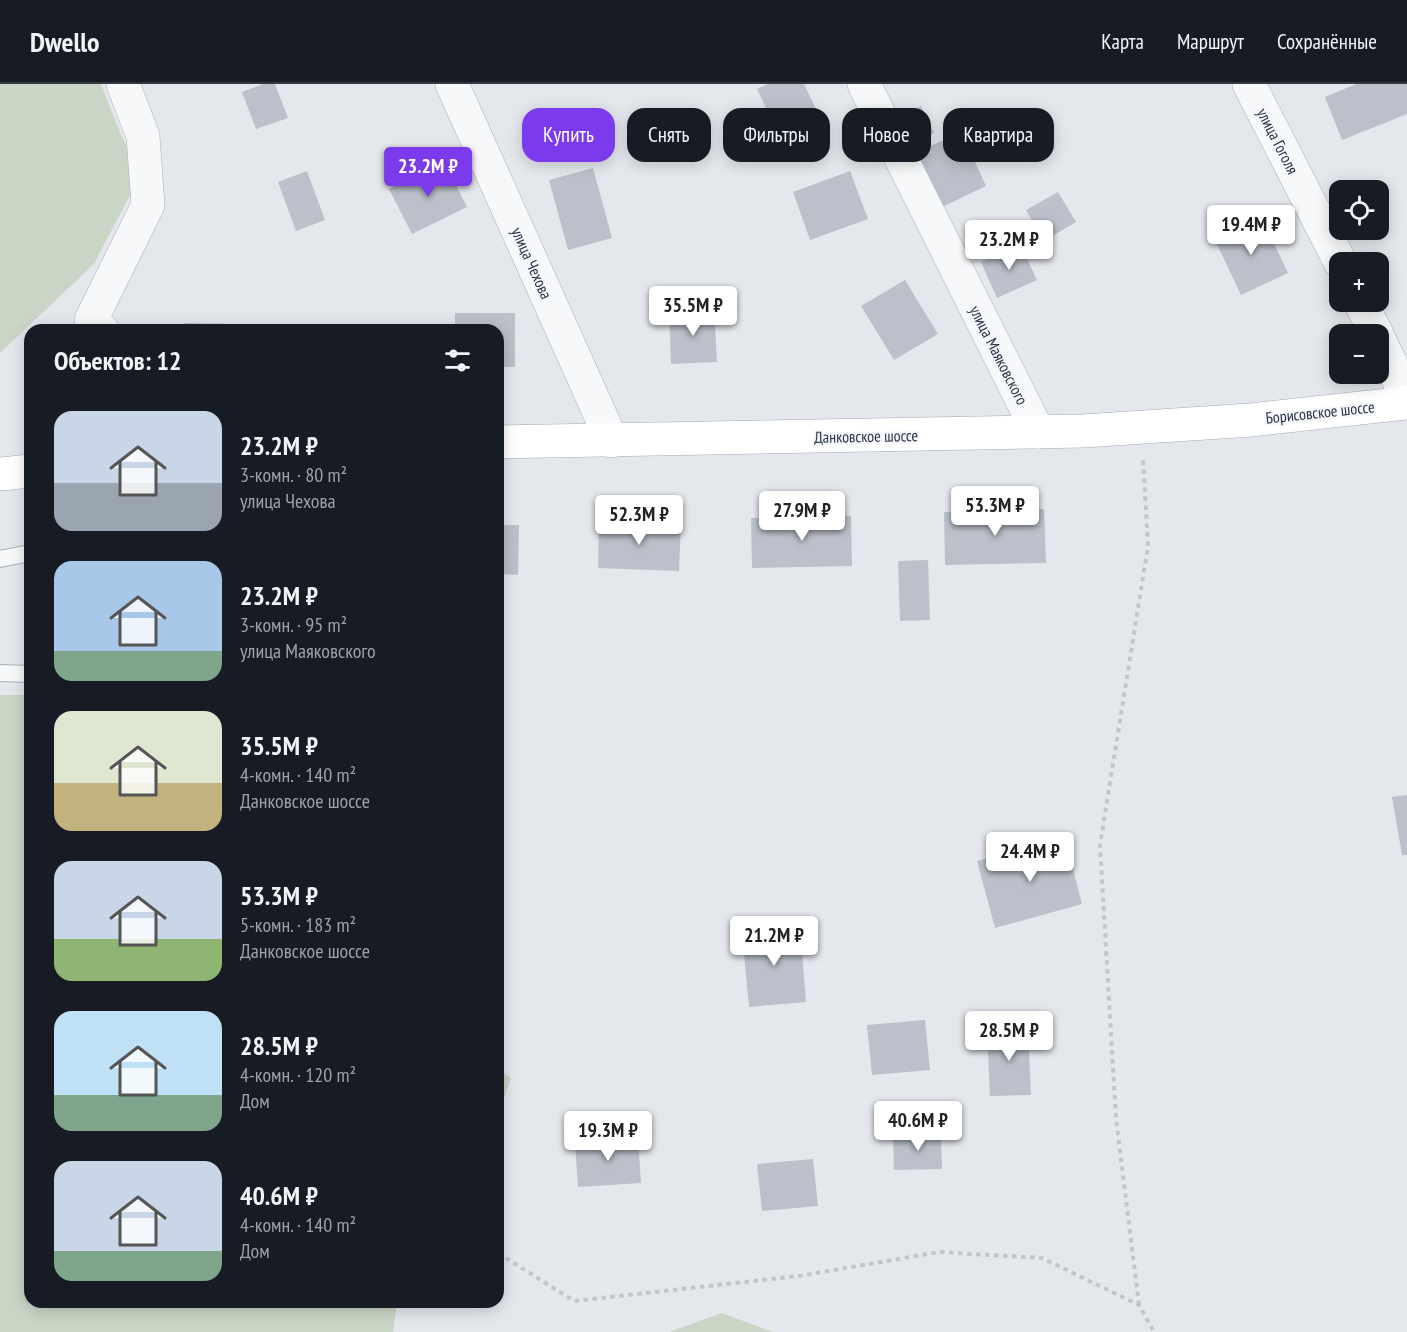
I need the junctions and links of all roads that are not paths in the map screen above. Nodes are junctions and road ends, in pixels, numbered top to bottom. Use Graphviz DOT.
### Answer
graph roads {
  1 [pos="123,84"];
  2 [pos="452,84"];
  3 [pos="864,84"];
  4 [pos="1249,84"];
  5 [pos="1335,252"];
  6 [pos="95,324"];
  7 [pos="1389,360"];
  8 [pos="1407,400"];
  9 [pos="1233,420"];
  10 [pos="1038,432"];
  11 [pos="612,441"];
  12 [pos="504,442"];
  13 [pos="24,472"];
  14 [pos="0,474"];
  15 [pos="24,555"];
  16 [pos="0,559"];
  17 [pos="0,673"];
  18 [pos="24,674"];
  1 -- 6 [label="street"];
  2 -- 11 [label="street, улица Чехова"];
  3 -- 10 [label="street, улица Маяковского"];
  4 -- 5 [label="street, улица Гоголя"];
  7 -- 8 [label="street"];
  8 -- 9 [label="main road, Борисовское шоссе"];
  9 -- 10 [label="main road, Данковское шоссе"];
  10 -- 11 [label="main road, Данковское шоссе"];
  11 -- 12 [label="main road, Данковское шоссе"];
  13 -- 14 [label="main road"];
  15 -- 16 [label="lane"];
  17 -- 18 [label="lane"];
}
